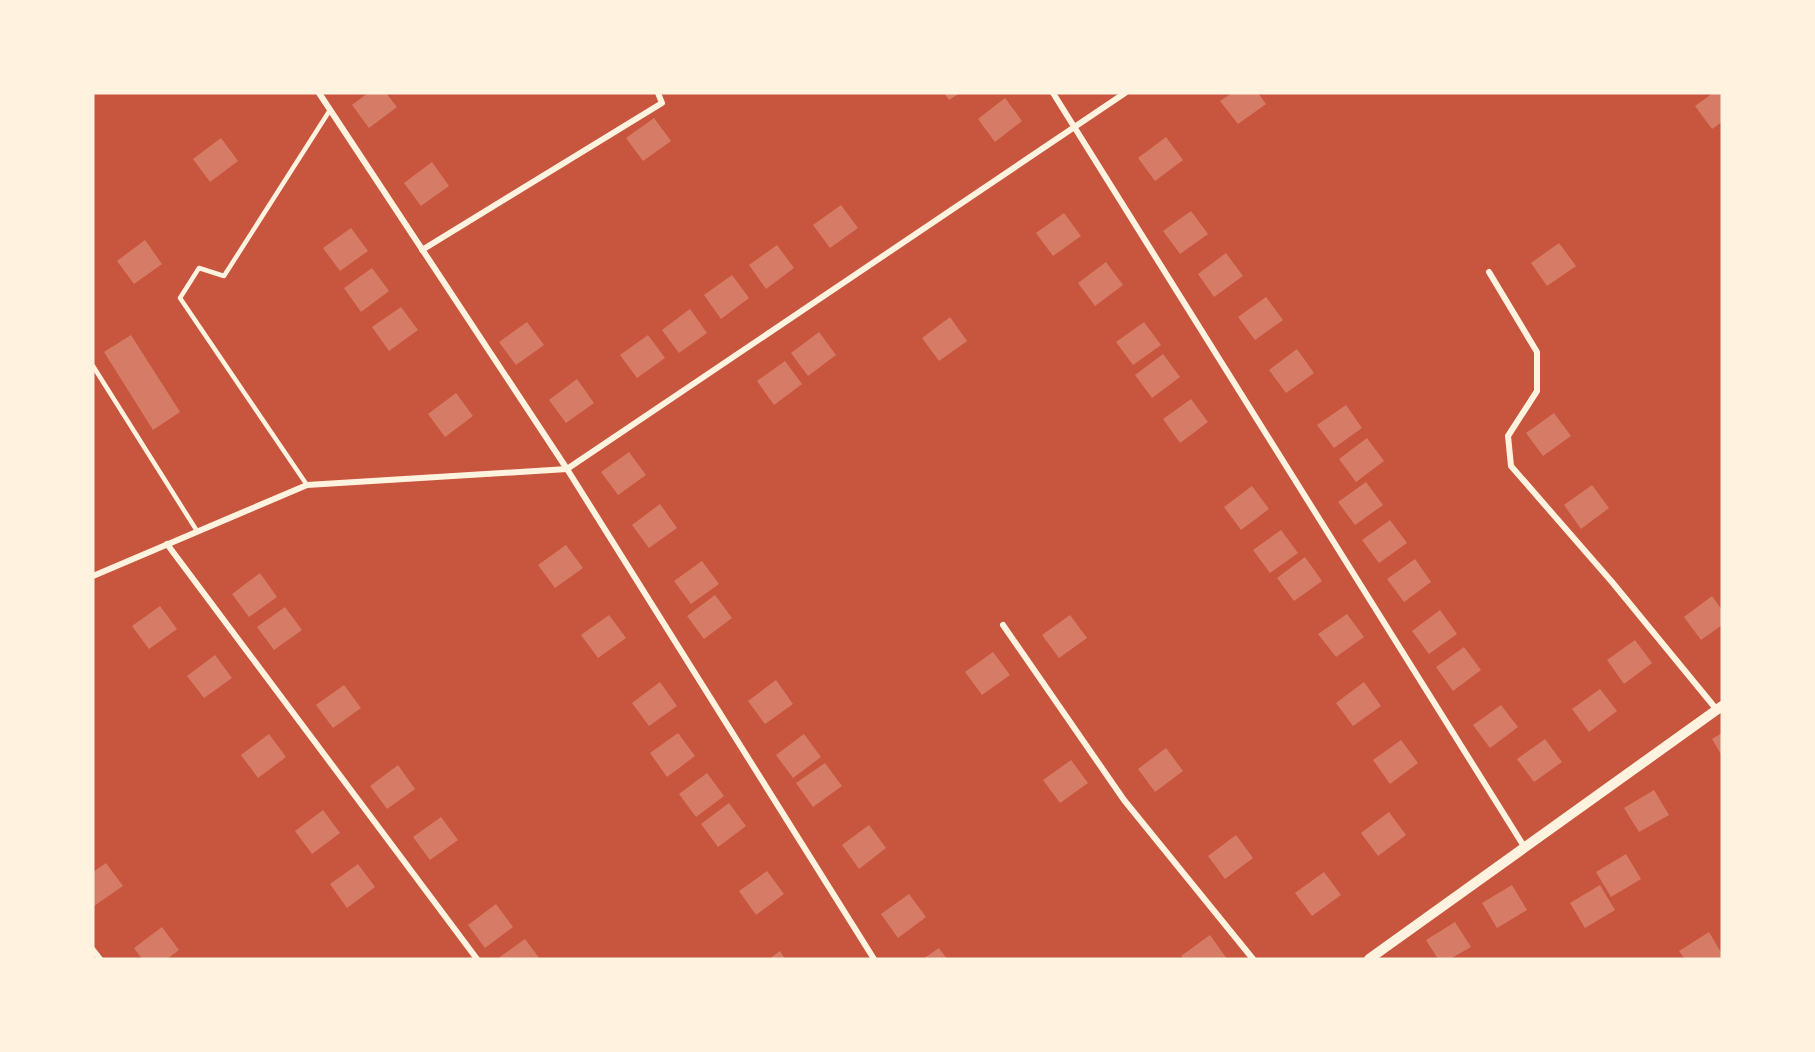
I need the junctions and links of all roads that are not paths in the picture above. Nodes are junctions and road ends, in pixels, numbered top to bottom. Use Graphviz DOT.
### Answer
graph roads {
  1 [pos="319,93"];
  2 [pos="658,93"];
  3 [pos="1053,93"];
  4 [pos="1125,93"];
  5 [pos="330,110"];
  6 [pos="1075,128"];
  7 [pos="422,250"];
  8 [pos="1490,272"];
  9 [pos="93,366"];
  10 [pos="567,469"];
  11 [pos="307,484"];
  12 [pos="197,531"];
  13 [pos="167,544"];
  14 [pos="93,576"];
  15 [pos="1003,625"];
  16 [pos="1720,708"];
  17 [pos="1525,848"];
  18 [pos="93,950"];
  19 [pos="100,959"];
  20 [pos="477,959"];
  21 [pos="873,959"];
  22 [pos="1253,959"];
  23 [pos="1369,959"];
  1 -- 5 [label="street"];
  2 -- 7 [label="street"];
  3 -- 6 [label="street"];
  4 -- 6 [label="street"];
  5 -- 7 [label="street"];
  5 -- 11 [label="lane"];
  6 -- 10 [label="street"];
  6 -- 17 [label="street"];
  7 -- 10 [label="street"];
  8 -- 16 [label="street"];
  9 -- 12 [label="lane"];
  10 -- 11 [label="street"];
  10 -- 21 [label="street"];
  11 -- 12 [label="street"];
  12 -- 13 [label="street"];
  13 -- 14 [label="street"];
  13 -- 20 [label="street"];
  15 -- 22 [label="street"];
  16 -- 17 [label="street"];
  17 -- 23 [label="street"];
  18 -- 19 [label="street"];
}
